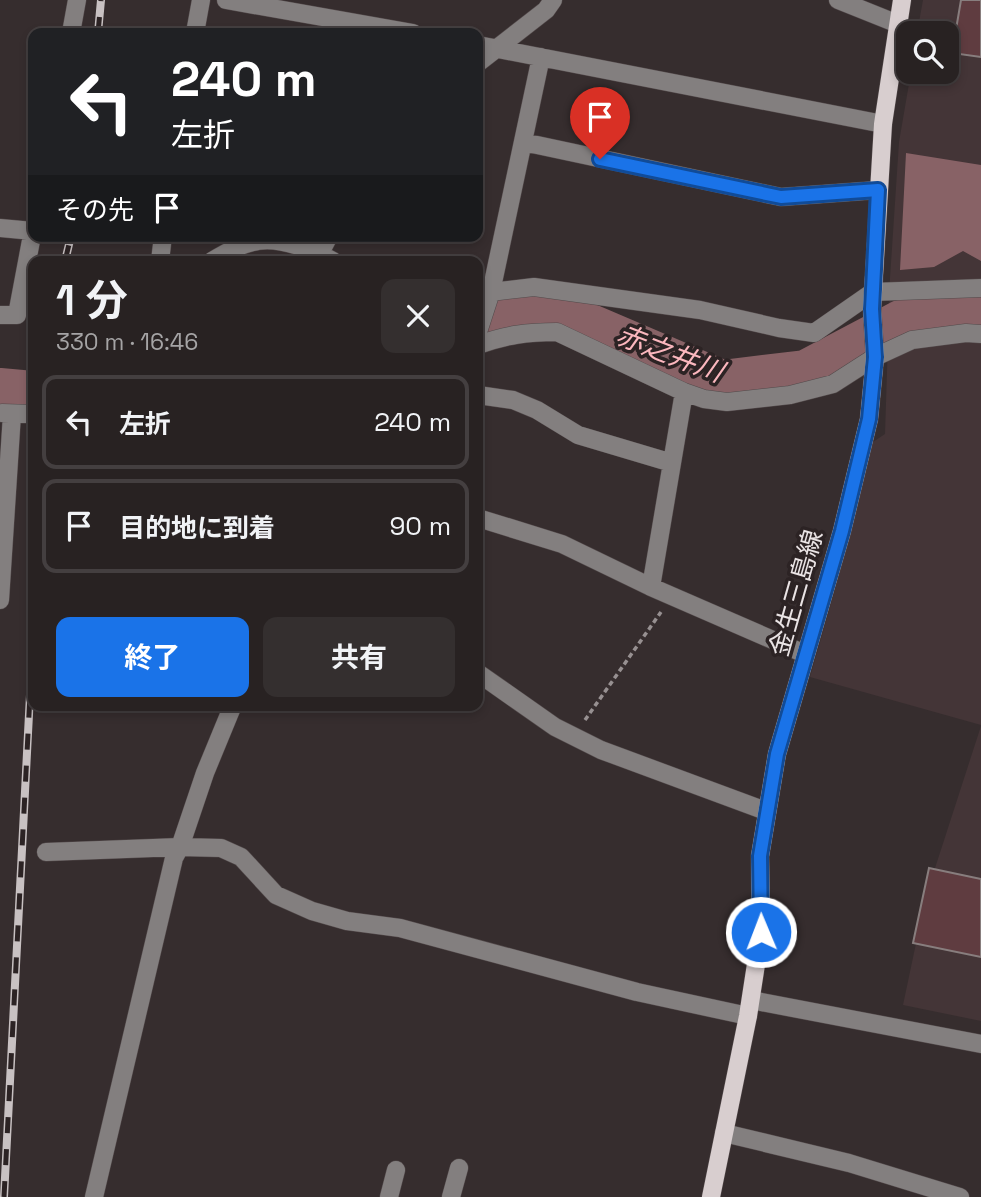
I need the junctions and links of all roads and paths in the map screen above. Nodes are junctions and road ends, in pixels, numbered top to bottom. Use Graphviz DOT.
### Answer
graph roads {
  1 [pos="77,0"];
  2 [pos="201,0"];
  3 [pos="226,0"];
  4 [pos="553,0"];
  5 [pos="838,0"];
  6 [pos="902,0"];
  7 [pos="898,21"];
  8 [pos="896,23"];
  9 [pos="72,28"];
  10 [pos="196,28"];
  11 [pos="385,28"];
  12 [pos="896,37"];
  13 [pos="483,46"];
  14 [pos="497,48"];
  15 [pos="541,57"];
  16 [pos="483,59"];
  17 [pos="883,124"];
  18 [pos="523,142"];
  19 [pos="878,190"];
  20 [pos="0,228"];
  21 [pos="28,230"];
  22 [pos="256,242"];
  23 [pos="282,242"];
  24 [pos="220,256"];
  25 [pos="323,256"];
  26 [pos="28,257"];
  27 [pos="981,288"];
  28 [pos="484,292"];
  29 [pos="873,300"];
  30 [pos="0,315"];
  31 [pos="483,318"];
  32 [pos="981,334"];
  33 [pos="483,343"];
  34 [pos="875,351"];
  35 [pos="684,392"];
  36 [pos="483,396"];
  37 [pos="6,414"];
  38 [pos="28,414"];
  39 [pos="672,463"];
  40 [pos="483,520"];
  41 [pos="651,587"];
  42 [pos="672,596"];
  43 [pos="0,600"];
  44 [pos="805,653"];
  45 [pos="483,677"];
  46 [pos="231,711"];
  47 [pos="573,736"];
  48 [pos="766,811"];
  49 [pos="180,848"];
  50 [pos="46,852"];
  51 [pos="750,1008"];
  52 [pos="981,1044"];
  53 [pos="724,1133"];
  54 [pos="459,1168"];
  55 [pos="396,1170"];
  56 [pos="94,1197"];
  57 [pos="389,1197"];
  58 [pos="452,1197"];
  59 [pos="711,1197"];
  60 [pos="960,1197"];
  1 -- 9 [label="street"];
  2 -- 10 [label="street"];
  3 -- 11 [label="street"];
  4 -- 14 [label="street"];
  5 -- 8 [label="street"];
  6 -- 7 [label="main road, 金生三島線"];
  12 -- 17 [label="main road, 金生三島線"];
  13 -- 14 [label="street"];
  14 -- 15 [label="street"];
  14 -- 16 [label="street"];
  15 -- 17 [label="street"];
  15 -- 18 [label="street"];
  17 -- 19 [label="main road, 金生三島線"];
  18 -- 19 [label="street"];
  18 -- 28 [label="street"];
  19 -- 29 [label="main road, 金生三島線"];
  20 -- 21 [label="street"];
  22 -- 24 [label="street"];
  23 -- 25 [label="street"];
  26 -- 30 [label="street"];
  27 -- 29 [label="street"];
  28 -- 29 [label="street"];
  28 -- 31 [label="street"];
  29 -- 34 [label="main road, 金生三島線"];
  32 -- 34 [label="street"];
  33 -- 35 [label="street"];
  34 -- 35 [label="street"];
  34 -- 44 [label="main road, 金生三島線"];
  35 -- 39 [label="street"];
  36 -- 39 [label="street"];
  37 -- 38 [label="street"];
  37 -- 43 [label="street"];
  39 -- 41 [label="street"];
  40 -- 41 [label="street"];
  41 -- 42 [label="street"];
  42 -- 44 [label="street"];
  42 -- 47 [label="path"];
  44 -- 48 [label="main road, 金生三島線"];
  45 -- 47 [label="street"];
  46 -- 49 [label="street"];
  47 -- 48 [label="street"];
  48 -- 51 [label="main road, 金生三島線"];
  49 -- 50 [label="street"];
  49 -- 51 [label="street"];
  49 -- 56 [label="street"];
  51 -- 52 [label="street"];
  51 -- 53 [label="main road, 金生三島線"];
  53 -- 59 [label="main road, 金生三島線"];
  53 -- 60 [label="street"];
  54 -- 58 [label="street"];
  55 -- 57 [label="street"];
}
